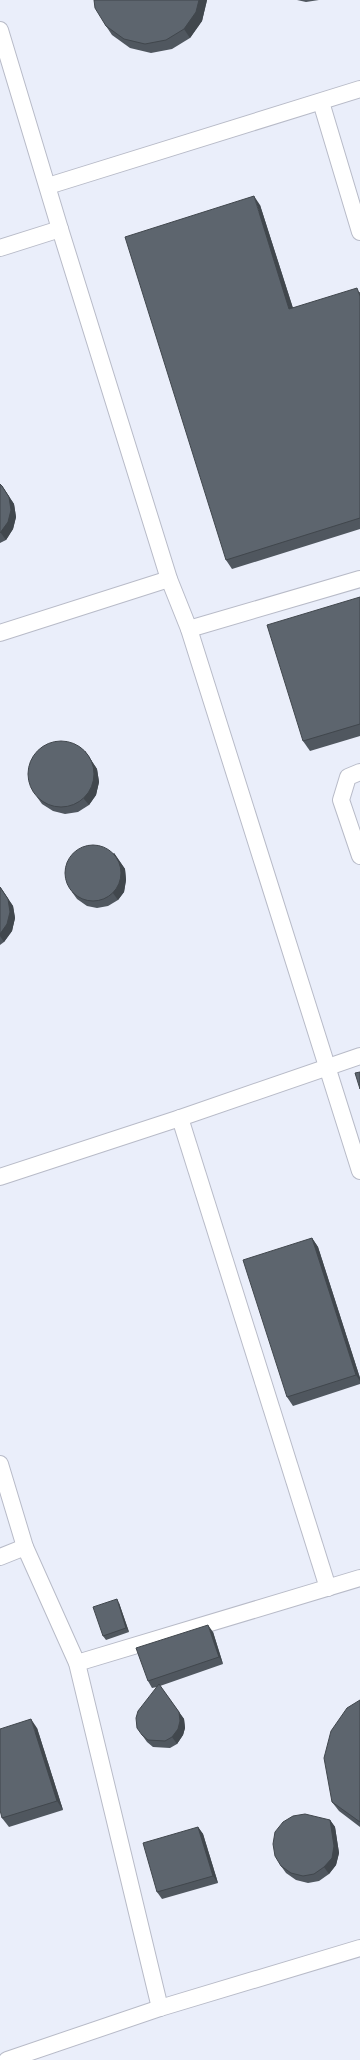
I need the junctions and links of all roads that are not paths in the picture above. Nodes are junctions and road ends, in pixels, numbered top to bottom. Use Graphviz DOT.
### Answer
graph roads {
  1 [pos="0,30"];
  2 [pos="360,90"];
  3 [pos="321,102"];
  4 [pos="48,186"];
  5 [pos="60,229"];
  6 [pos="360,232"];
  7 [pos="0,248"];
  8 [pos="169,579"];
  9 [pos="360,579"];
  10 [pos="188,629"];
  11 [pos="0,633"];
  12 [pos="360,772"];
  13 [pos="360,856"];
  14 [pos="360,1056"];
  15 [pos="328,1069"];
  16 [pos="180,1118"];
  17 [pos="360,1171"];
  18 [pos="0,1177"];
  19 [pos="0,1464"];
  20 [pos="25,1548"];
  21 [pos="0,1557"];
  22 [pos="360,1578"];
  23 [pos="328,1588"];
  24 [pos="76,1663"];
  25 [pos="360,1948"];
  26 [pos="160,2008"];
  27 [pos="7,2060"];
  1 -- 4 [label="lane"];
  2 -- 3 [label="lane"];
  3 -- 4 [label="lane"];
  3 -- 6 [label="lane"];
  4 -- 5 [label="lane"];
  5 -- 7 [label="lane"];
  5 -- 8 [label="lane"];
  8 -- 10 [label="lane"];
  8 -- 11 [label="lane"];
  9 -- 10 [label="lane"];
  10 -- 15 [label="lane"];
  12 -- 13 [label="lane"];
  14 -- 15 [label="lane"];
  15 -- 16 [label="lane"];
  15 -- 17 [label="lane"];
  16 -- 18 [label="lane"];
  16 -- 23 [label="lane"];
  19 -- 20 [label="lane"];
  20 -- 21 [label="lane"];
  20 -- 24 [label="lane"];
  22 -- 23 [label="lane"];
  23 -- 24 [label="lane"];
  24 -- 26 [label="lane"];
  25 -- 26 [label="lane"];
  26 -- 27 [label="lane"];
}
